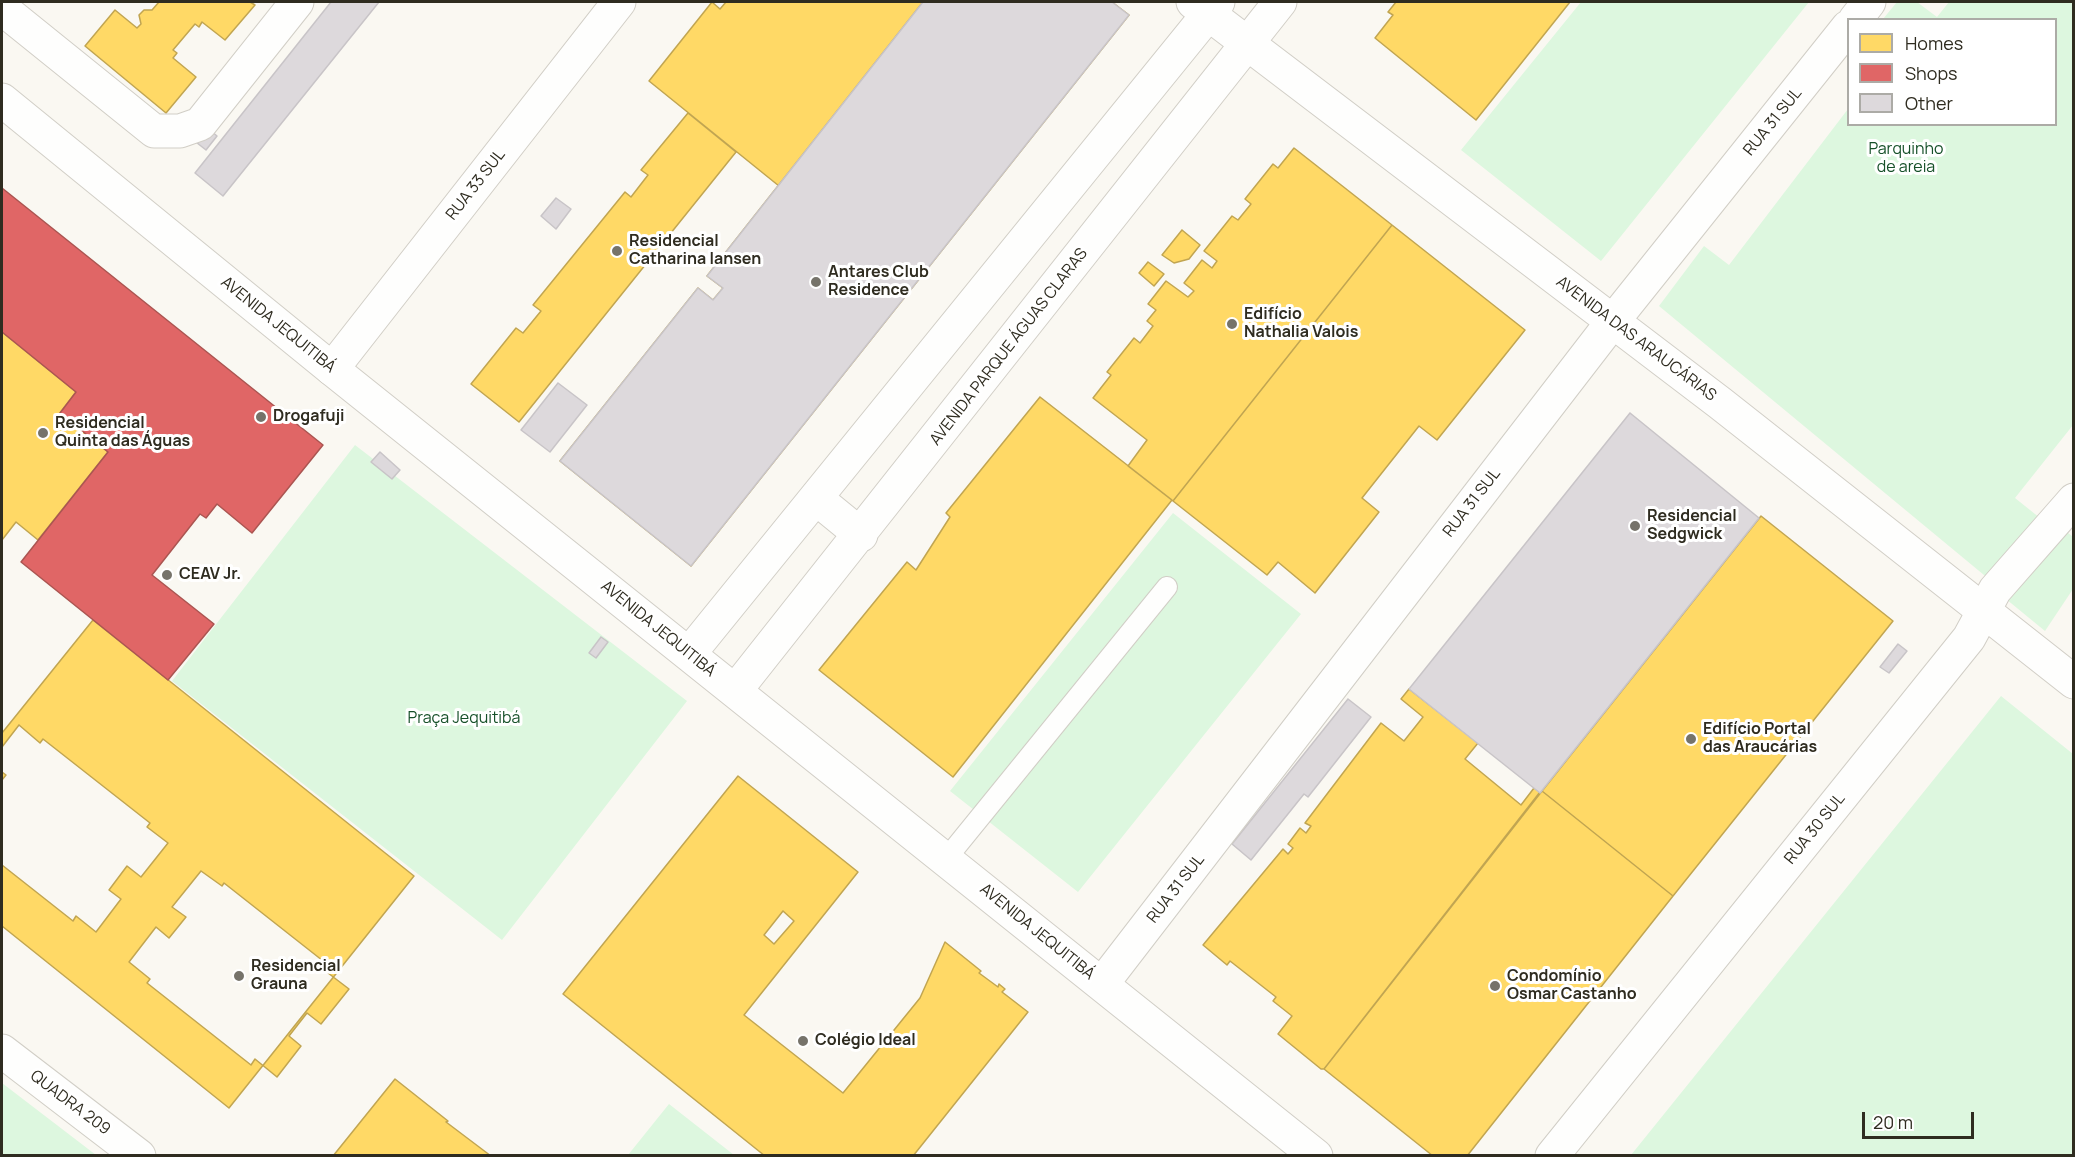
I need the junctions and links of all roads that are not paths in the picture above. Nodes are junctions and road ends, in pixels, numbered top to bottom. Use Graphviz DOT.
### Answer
graph roads {
  1 [pos="297,2"];
  2 [pos="619,2"];
  3 [pos="1280,2"];
  4 [pos="1869,2"];
  5 [pos="1206,6"];
  6 [pos="10,12"];
  7 [pos="1857,18"];
  8 [pos="1847,28"];
  9 [pos="1247,43"];
  10 [pos="2,99"];
  11 [pos="1613,321"];
  12 [pos="332,369"];
  13 [pos="817,499"];
  14 [pos="2073,500"];
  15 [pos="861,535"];
  16 [pos="1167,587"];
  17 [pos="1983,610"];
  18 [pos="689,654"];
  19 [pos="2073,682"];
  20 [pos="735,691"];
  21 [pos="946,859"];
  22 [pos="1102,984"];
  23 [pos="2,1051"];
  24 [pos="139,1155"];
  25 [pos="1316,1155"];
  26 [pos="1552,1155"];
  1 -- 6 [label="street"];
  2 -- 12 [label="street, RUA 33 SUL"];
  3 -- 9 [label="street, AVENIDA PARQUE ÁGUAS CLARAS"];
  4 -- 7 [label="street"];
  5 -- 9 [label="street, AVENIDA DAS ARAUCÁRIAS"];
  5 -- 13 [label="street"];
  8 -- 11 [label="street, RUA 31 SUL"];
  9 -- 11 [label="street, AVENIDA DAS ARAUCÁRIAS"];
  9 -- 15 [label="street, AVENIDA PARQUE ÁGUAS CLARAS"];
  10 -- 12 [label="street, AVENIDA JEQUITIBÁ"];
  11 -- 17 [label="street, AVENIDA DAS ARAUCÁRIAS"];
  11 -- 22 [label="street, RUA 31 SUL"];
  12 -- 18 [label="street, AVENIDA JEQUITIBÁ"];
  13 -- 15 [label="street"];
  13 -- 18 [label="street"];
  14 -- 17 [label="street, RUA 30 SUL"];
  15 -- 20 [label="street, AVENIDA PARQUE ÁGUAS CLARAS"];
  16 -- 21 [label="lane"];
  17 -- 19 [label="street, AVENIDA DAS ARAUCÁRIAS"];
  17 -- 26 [label="street, RUA 30 SUL"];
  18 -- 20 [label="street, AVENIDA JEQUITIBÁ"];
  20 -- 21 [label="street, AVENIDA JEQUITIBÁ"];
  21 -- 22 [label="street, AVENIDA JEQUITIBÁ"];
  22 -- 25 [label="street, AVENIDA JEQUITIBÁ"];
  23 -- 24 [label="street, QUADRA 209"];
}
